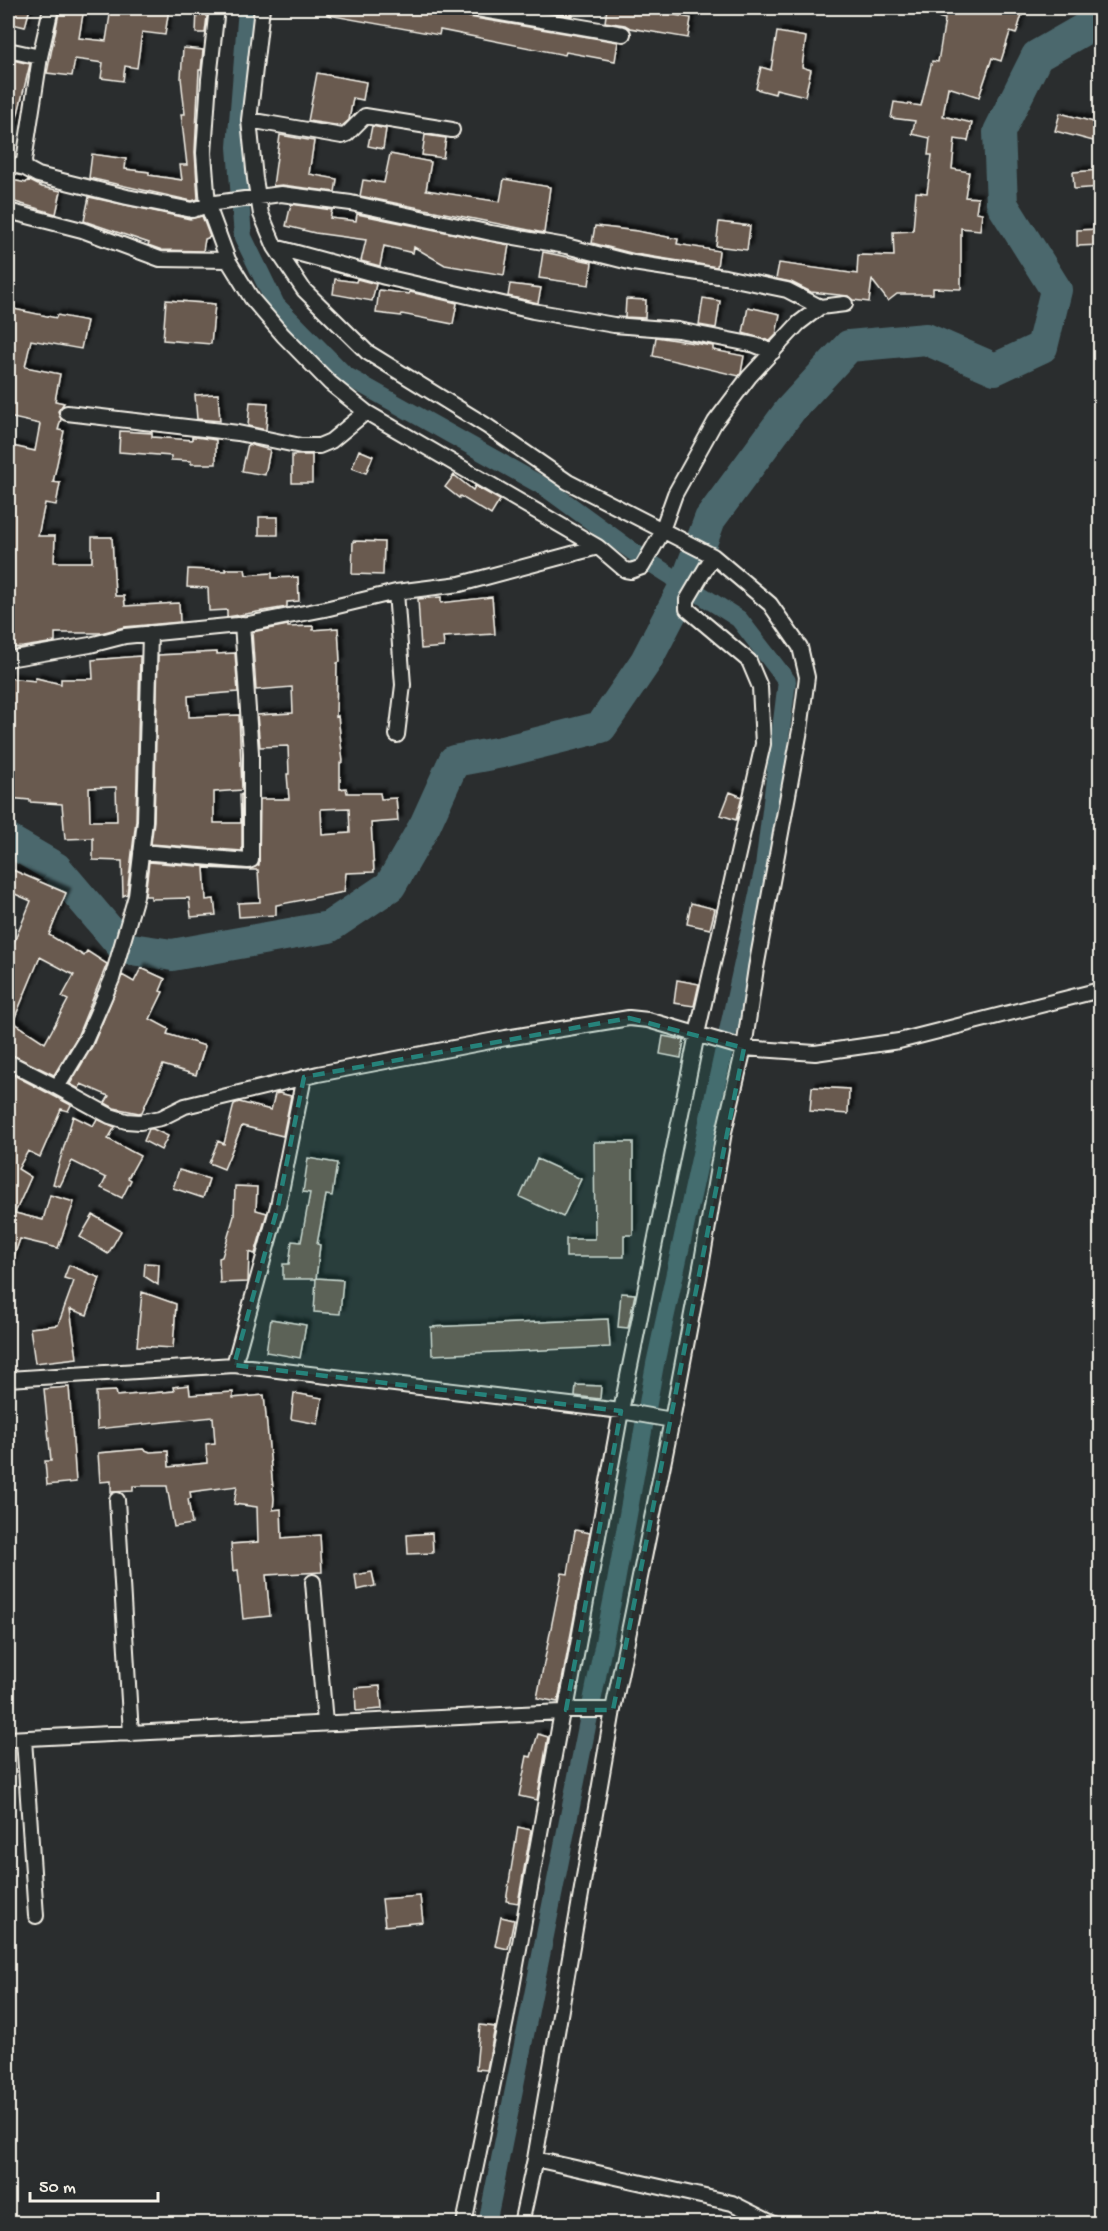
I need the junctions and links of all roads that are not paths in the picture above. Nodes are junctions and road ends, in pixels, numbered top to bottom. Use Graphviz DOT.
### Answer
graph roads {
  1 [pos="51,8"];
  2 [pos="217,8"];
  3 [pos="262,8"];
  4 [pos="471,8"];
  5 [pos="623,34"];
  6 [pos="8,50"];
  7 [pos="40,57"];
  8 [pos="249,120"];
  9 [pos="452,130"];
  10 [pos="8,164"];
  11 [pos="25,168"];
  12 [pos="254,197"];
  13 [pos="212,204"];
  14 [pos="8,210"];
  15 [pos="275,247"];
  16 [pos="228,260"];
  17 [pos="845,304"];
  18 [pos="820,307"];
  19 [pos="772,352"];
  20 [pos="366,412"];
  21 [pos="67,413"];
  22 [pos="666,534"];
  23 [pos="598,547"];
  24 [pos="710,554"];
  25 [pos="396,592"];
  26 [pos="242,624"];
  27 [pos="150,633"];
  28 [pos="8,659"];
  29 [pos="396,735"];
  30 [pos="141,852"];
  31 [pos="1101,990"];
  32 [pos="702,1035"];
  33 [pos="740,1047"];
  34 [pos="8,1062"];
  35 [pos="304,1077"];
  36 [pos="57,1087"];
  37 [pos="234,1365"];
  38 [pos="8,1379"];
  39 [pos="624,1411"];
  40 [pos="669,1420"];
  41 [pos="117,1500"];
  42 [pos="313,1582"];
  43 [pos="608,1709"];
  44 [pos="566,1710"];
  45 [pos="325,1723"];
  46 [pos="131,1734"];
  47 [pos="8,1739"];
  48 [pos="24,1739"];
  49 [pos="36,1916"];
  50 [pos="535,2159"];
  51 [pos="464,2223"];
  52 [pos="521,2223"];
  53 [pos="774,2223"];
  1 -- 7 [label="street"];
  2 -- 13 [label="street"];
  3 -- 8 [label="street"];
  4 -- 5 [label="street"];
  6 -- 7 [label="street"];
  7 -- 11 [label="street"];
  8 -- 9 [label="street"];
  8 -- 12 [label="street"];
  10 -- 11 [label="street"];
  11 -- 13 [label="street"];
  12 -- 13 [label="street"];
  12 -- 15 [label="street"];
  12 -- 18 [label="street"];
  13 -- 16 [label="street"];
  14 -- 16 [label="street"];
  15 -- 19 [label="street"];
  15 -- 22 [label="street"];
  16 -- 20 [label="street"];
  17 -- 18 [label="street"];
  18 -- 19 [label="street"];
  19 -- 22 [label="street"];
  20 -- 21 [label="street"];
  20 -- 23 [label="street"];
  22 -- 23 [label="street"];
  22 -- 24 [label="street"];
  23 -- 25 [label="street"];
  24 -- 32 [label="street"];
  24 -- 33 [label="street"];
  25 -- 26 [label="street"];
  25 -- 29 [label="street"];
  26 -- 27 [label="street"];
  26 -- 30 [label="street"];
  27 -- 28 [label="street"];
  27 -- 30 [label="street"];
  30 -- 36 [label="street"];
  31 -- 33 [label="street"];
  32 -- 33 [label="street"];
  32 -- 35 [label="street"];
  32 -- 39 [label="street"];
  33 -- 40 [label="street"];
  34 -- 36 [label="street"];
  35 -- 36 [label="street"];
  35 -- 37 [label="street"];
  37 -- 38 [label="street"];
  37 -- 39 [label="street"];
  39 -- 40 [label="street"];
  39 -- 44 [label="street"];
  40 -- 43 [label="street"];
  41 -- 46 [label="street"];
  42 -- 45 [label="street"];
  43 -- 44 [label="street"];
  43 -- 50 [label="street"];
  44 -- 45 [label="street"];
  44 -- 51 [label="street"];
  45 -- 46 [label="street"];
  46 -- 48 [label="street"];
  47 -- 48 [label="street"];
  48 -- 49 [label="street"];
  50 -- 52 [label="street"];
  50 -- 53 [label="street"];
}
